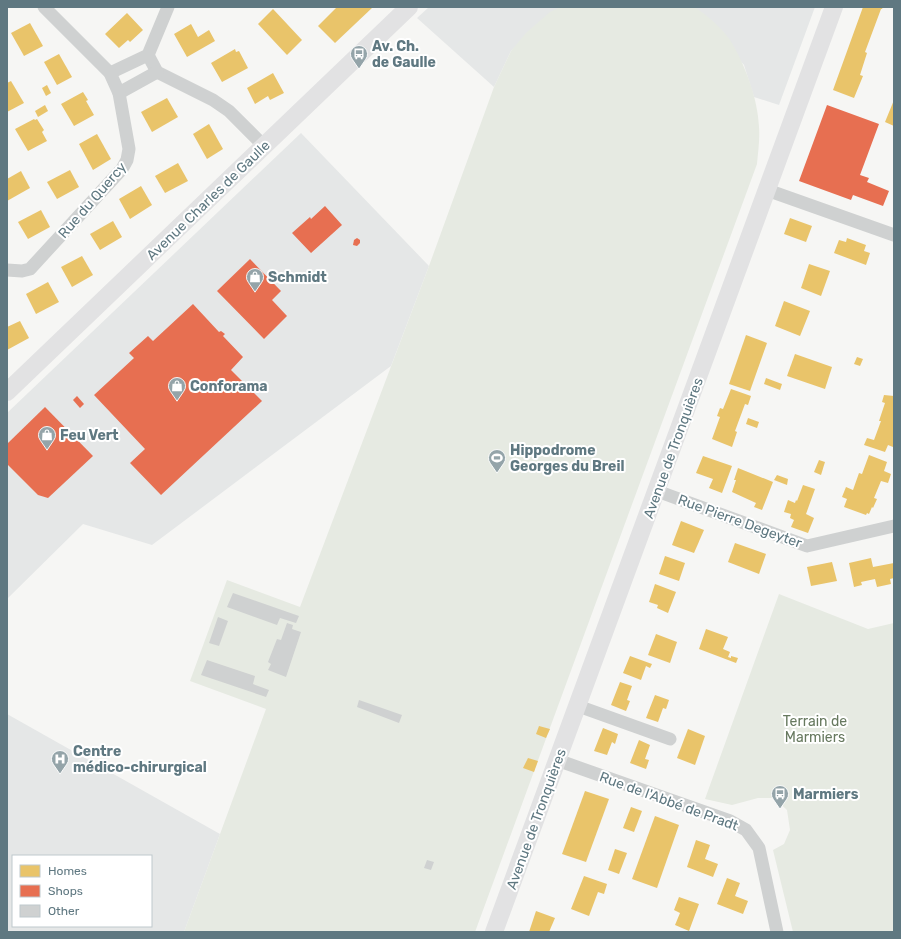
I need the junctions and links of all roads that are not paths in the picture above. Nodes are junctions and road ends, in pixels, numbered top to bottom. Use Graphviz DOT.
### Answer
graph roads {
  1 [pos="44,7"];
  2 [pos="168,7"];
  3 [pos="409,7"];
  4 [pos="834,7"];
  5 [pos="148,55"];
  6 [pos="157,72"];
  7 [pos="110,73"];
  8 [pos="119,93"];
  9 [pos="264,146"];
  10 [pos="767,190"];
  11 [pos="894,236"];
  12 [pos="7,270"];
  13 [pos="7,392"];
  14 [pos="657,491"];
  15 [pos="893,524"];
  16 [pos="578,706"];
  17 [pos="670,739"];
  18 [pos="557,760"];
  19 [pos="494,932"];
  20 [pos="777,932"];
  1 -- 7 [label="street"];
  2 -- 5 [label="street"];
  3 -- 9 [label="street, Avenue Charles de Gaulle"];
  4 -- 10 [label="street, Avenue de Tronquières"];
  5 -- 6 [label="street"];
  5 -- 7 [label="street"];
  6 -- 8 [label="street"];
  6 -- 9 [label="street"];
  7 -- 8 [label="street, Rue du Quercy"];
  8 -- 12 [label="street, Rue du Quercy"];
  9 -- 13 [label="street, Avenue Charles de Gaulle"];
  10 -- 11 [label="street"];
  10 -- 14 [label="street, Avenue de Tronquières"];
  14 -- 15 [label="street, Rue Pierre Degeyter"];
  14 -- 16 [label="street, Avenue de Tronquières"];
  16 -- 17 [label="street"];
  16 -- 18 [label="street, Avenue de Tronquières"];
  18 -- 19 [label="street, Avenue de Tronquières"];
  18 -- 20 [label="street, Rue de l'Abbé de Pradt"];
}
